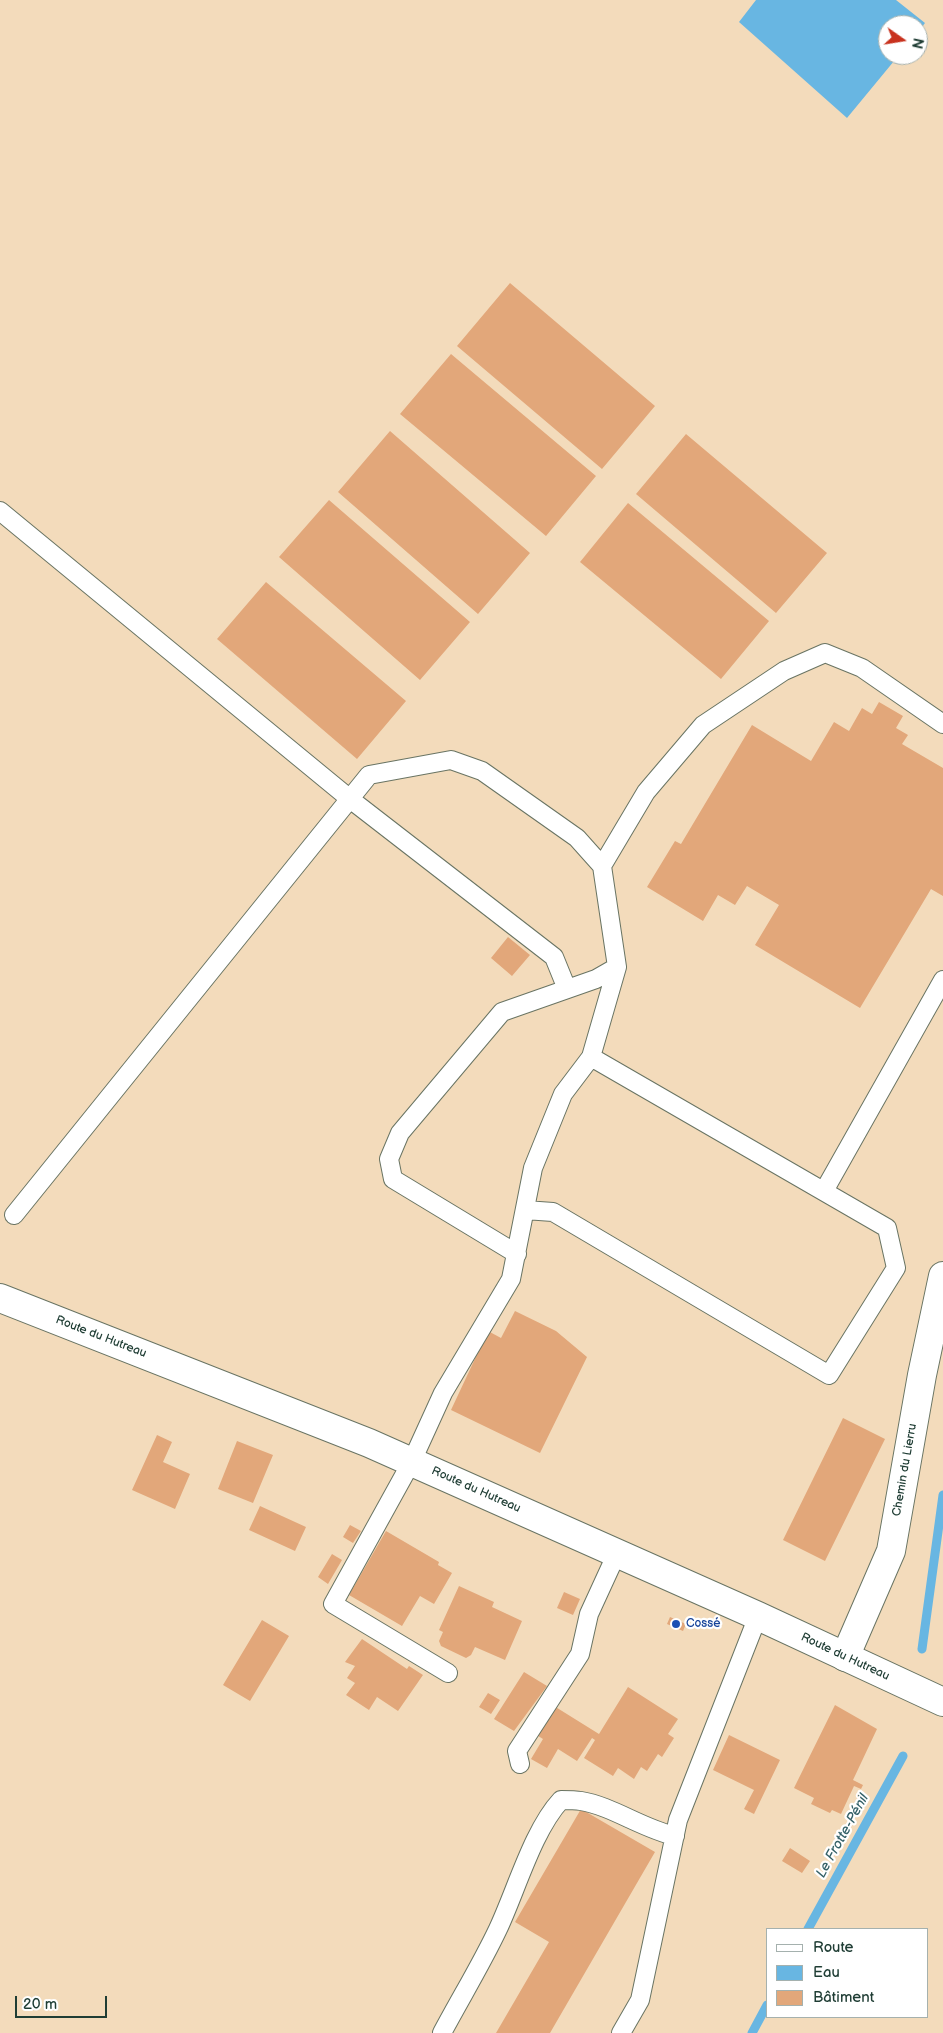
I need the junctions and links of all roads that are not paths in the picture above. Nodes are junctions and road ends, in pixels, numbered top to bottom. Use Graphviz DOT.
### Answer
graph roads {
  1 [pos="0,511"];
  2 [pos="943,724"];
  3 [pos="350,799"];
  4 [pos="602,866"];
  5 [pos="618,967"];
  6 [pos="943,980"];
  7 [pos="567,989"];
  8 [pos="591,1057"];
  9 [pos="824,1191"];
  10 [pos="525,1210"];
  11 [pos="14,1215"];
  12 [pos="517,1254"];
  13 [pos="943,1276"];
  14 [pos="0,1298"];
  15 [pos="412,1461"];
  16 [pos="616,1553"];
  17 [pos="758,1616"];
  18 [pos="845,1657"];
  19 [pos="448,1674"];
  20 [pos="943,1702"];
  21 [pos="520,1764"];
  22 [pos="675,1836"];
  23 [pos="442,2033"];
  24 [pos="621,2033"];
  1 -- 3 [label="lane"];
  2 -- 4 [label="lane"];
  3 -- 4 [label="lane"];
  3 -- 7 [label="lane"];
  3 -- 11 [label="lane"];
  4 -- 5 [label="lane"];
  5 -- 7 [label="lane"];
  5 -- 8 [label="lane"];
  6 -- 9 [label="lane"];
  7 -- 12 [label="lane"];
  8 -- 9 [label="lane"];
  8 -- 10 [label="lane"];
  9 -- 10 [label="lane"];
  10 -- 12 [label="lane"];
  12 -- 15 [label="lane"];
  13 -- 18 [label="street, Chemin du Lierru"];
  14 -- 15 [label="street, Route du Hutreau"];
  15 -- 16 [label="street, Route du Hutreau"];
  15 -- 19 [label="lane"];
  16 -- 17 [label="street, Route du Hutreau"];
  16 -- 21 [label="lane"];
  17 -- 18 [label="street, Route du Hutreau"];
  17 -- 22 [label="lane"];
  18 -- 20 [label="street, Route du Hutreau"];
  22 -- 23 [label="lane"];
  22 -- 24 [label="lane"];
}
